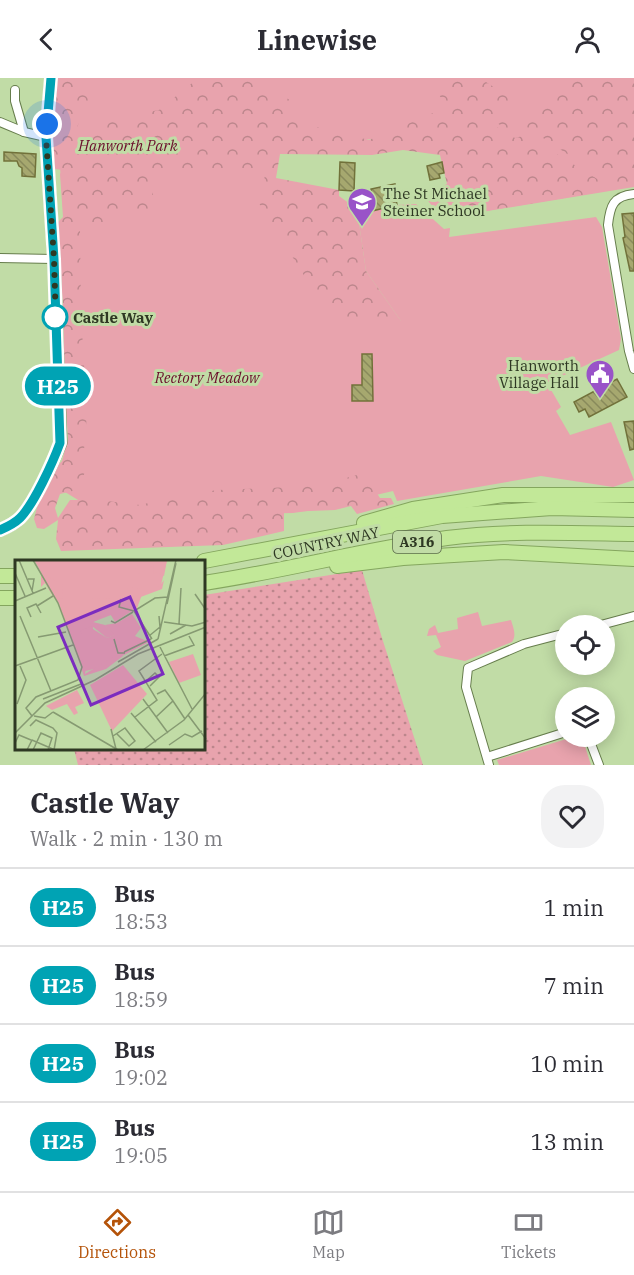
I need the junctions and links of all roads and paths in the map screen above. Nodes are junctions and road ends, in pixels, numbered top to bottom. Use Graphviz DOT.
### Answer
graph roads {
  1 [pos="51,78"];
  2 [pos="15,90"];
  3 [pos="0,122"];
  4 [pos="24,132"];
  5 [pos="46,137"];
  6 [pos="634,194"];
  7 [pos="0,258"];
  8 [pos="54,259"];
  9 [pos="634,369"];
  10 [pos="634,495"];
  11 [pos="634,510"];
  12 [pos="0,530"];
  13 [pos="634,534"];
  14 [pos="278,547"];
  15 [pos="634,559"];
  16 [pos="206,561"];
  17 [pos="242,578"];
  18 [pos="206,584"];
  19 [pos="634,616"];
  20 [pos="615,621"];
  21 [pos="555,636"];
  22 [pos="555,736"];
  23 [pos="592,747"];
  24 [pos="488,761"];
  25 [pos="599,765"];
  1 -- 5 [label="street"];
  2 -- 4 [label="street"];
  3 -- 4 [label="street"];
  4 -- 5 [label="street"];
  5 -- 8 [label="street"];
  6 -- 9 [label="street"];
  7 -- 8 [label="street"];
  8 -- 12 [label="street"];
  10 -- 14 [label="highway"];
  11 -- 14 [label="highway, COUNTRY WAY / A316"];
  13 -- 17 [label="highway, COUNTRY WAY / A316"];
  14 -- 16 [label="highway, COUNTRY WAY / A316"];
  15 -- 17 [label="highway"];
  17 -- 18 [label="highway, COUNTRY WAY / A316"];
  19 -- 20 [label="street"];
  21 -- 24 [label="street"];
  22 -- 24 [label="street"];
  23 -- 25 [label="street"];
}
